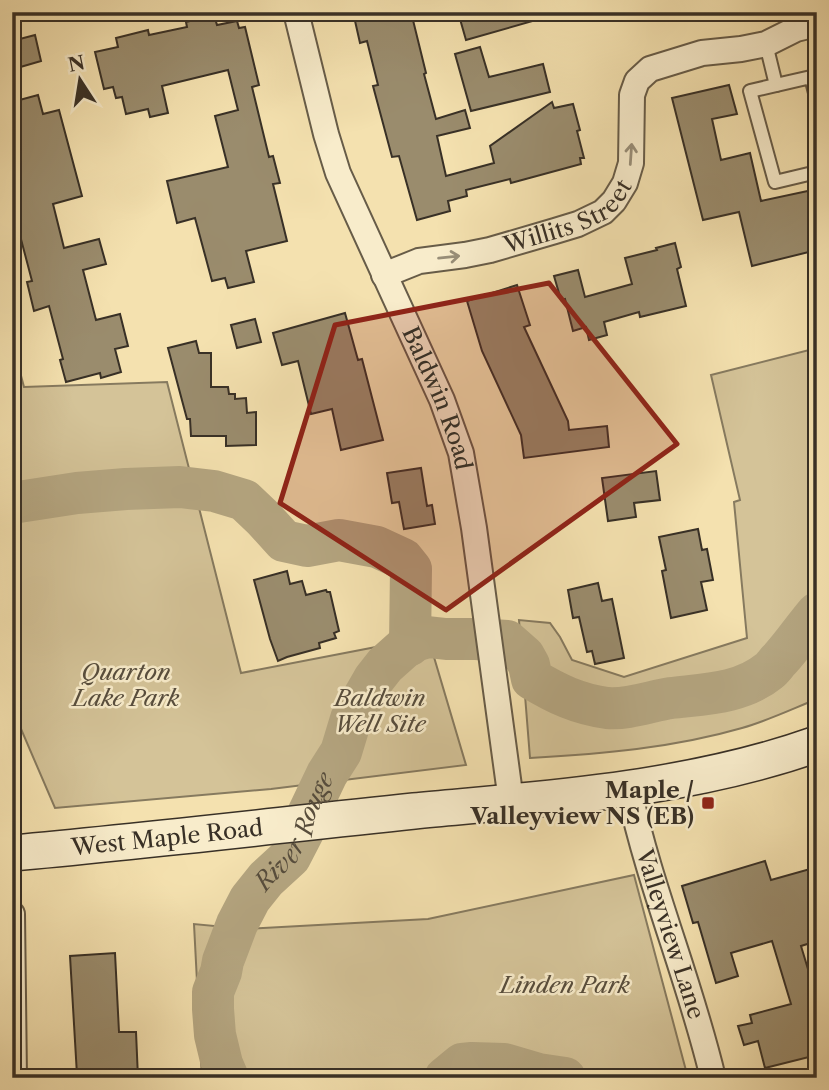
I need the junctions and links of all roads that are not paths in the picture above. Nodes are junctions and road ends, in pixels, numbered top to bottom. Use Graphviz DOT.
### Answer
graph roads {
  1 [pos="296,12"];
  2 [pos="801,22"];
  3 [pos="766,44"];
  4 [pos="776,85"];
  5 [pos="817,101"];
  6 [pos="817,172"];
  7 [pos="384,275"];
  8 [pos="817,744"];
  9 [pos="629,790"];
  10 [pos="511,801"];
  11 [pos="12,852"];
  12 [pos="12,915"];
  13 [pos="14,1078"];
  14 [pos="713,1078"];
  1 -- 7 [label="street, Baldwin Road"];
  2 -- 3 [label="street, Willits Street"];
  3 -- 4 [label="lane"];
  7 -- 3 [label="street, Willits Street, one-way"];
  4 -- 5 [label="lane"];
  4 -- 6 [label="lane"];
  7 -- 10 [label="street, Baldwin Road"];
  8 -- 9 [label="main road, West Maple Road"];
  9 -- 10 [label="main road, West Maple Road"];
  9 -- 14 [label="street, Valleyview Lane"];
  10 -- 11 [label="main road, West Maple Road"];
  12 -- 13 [label="street"];
}
